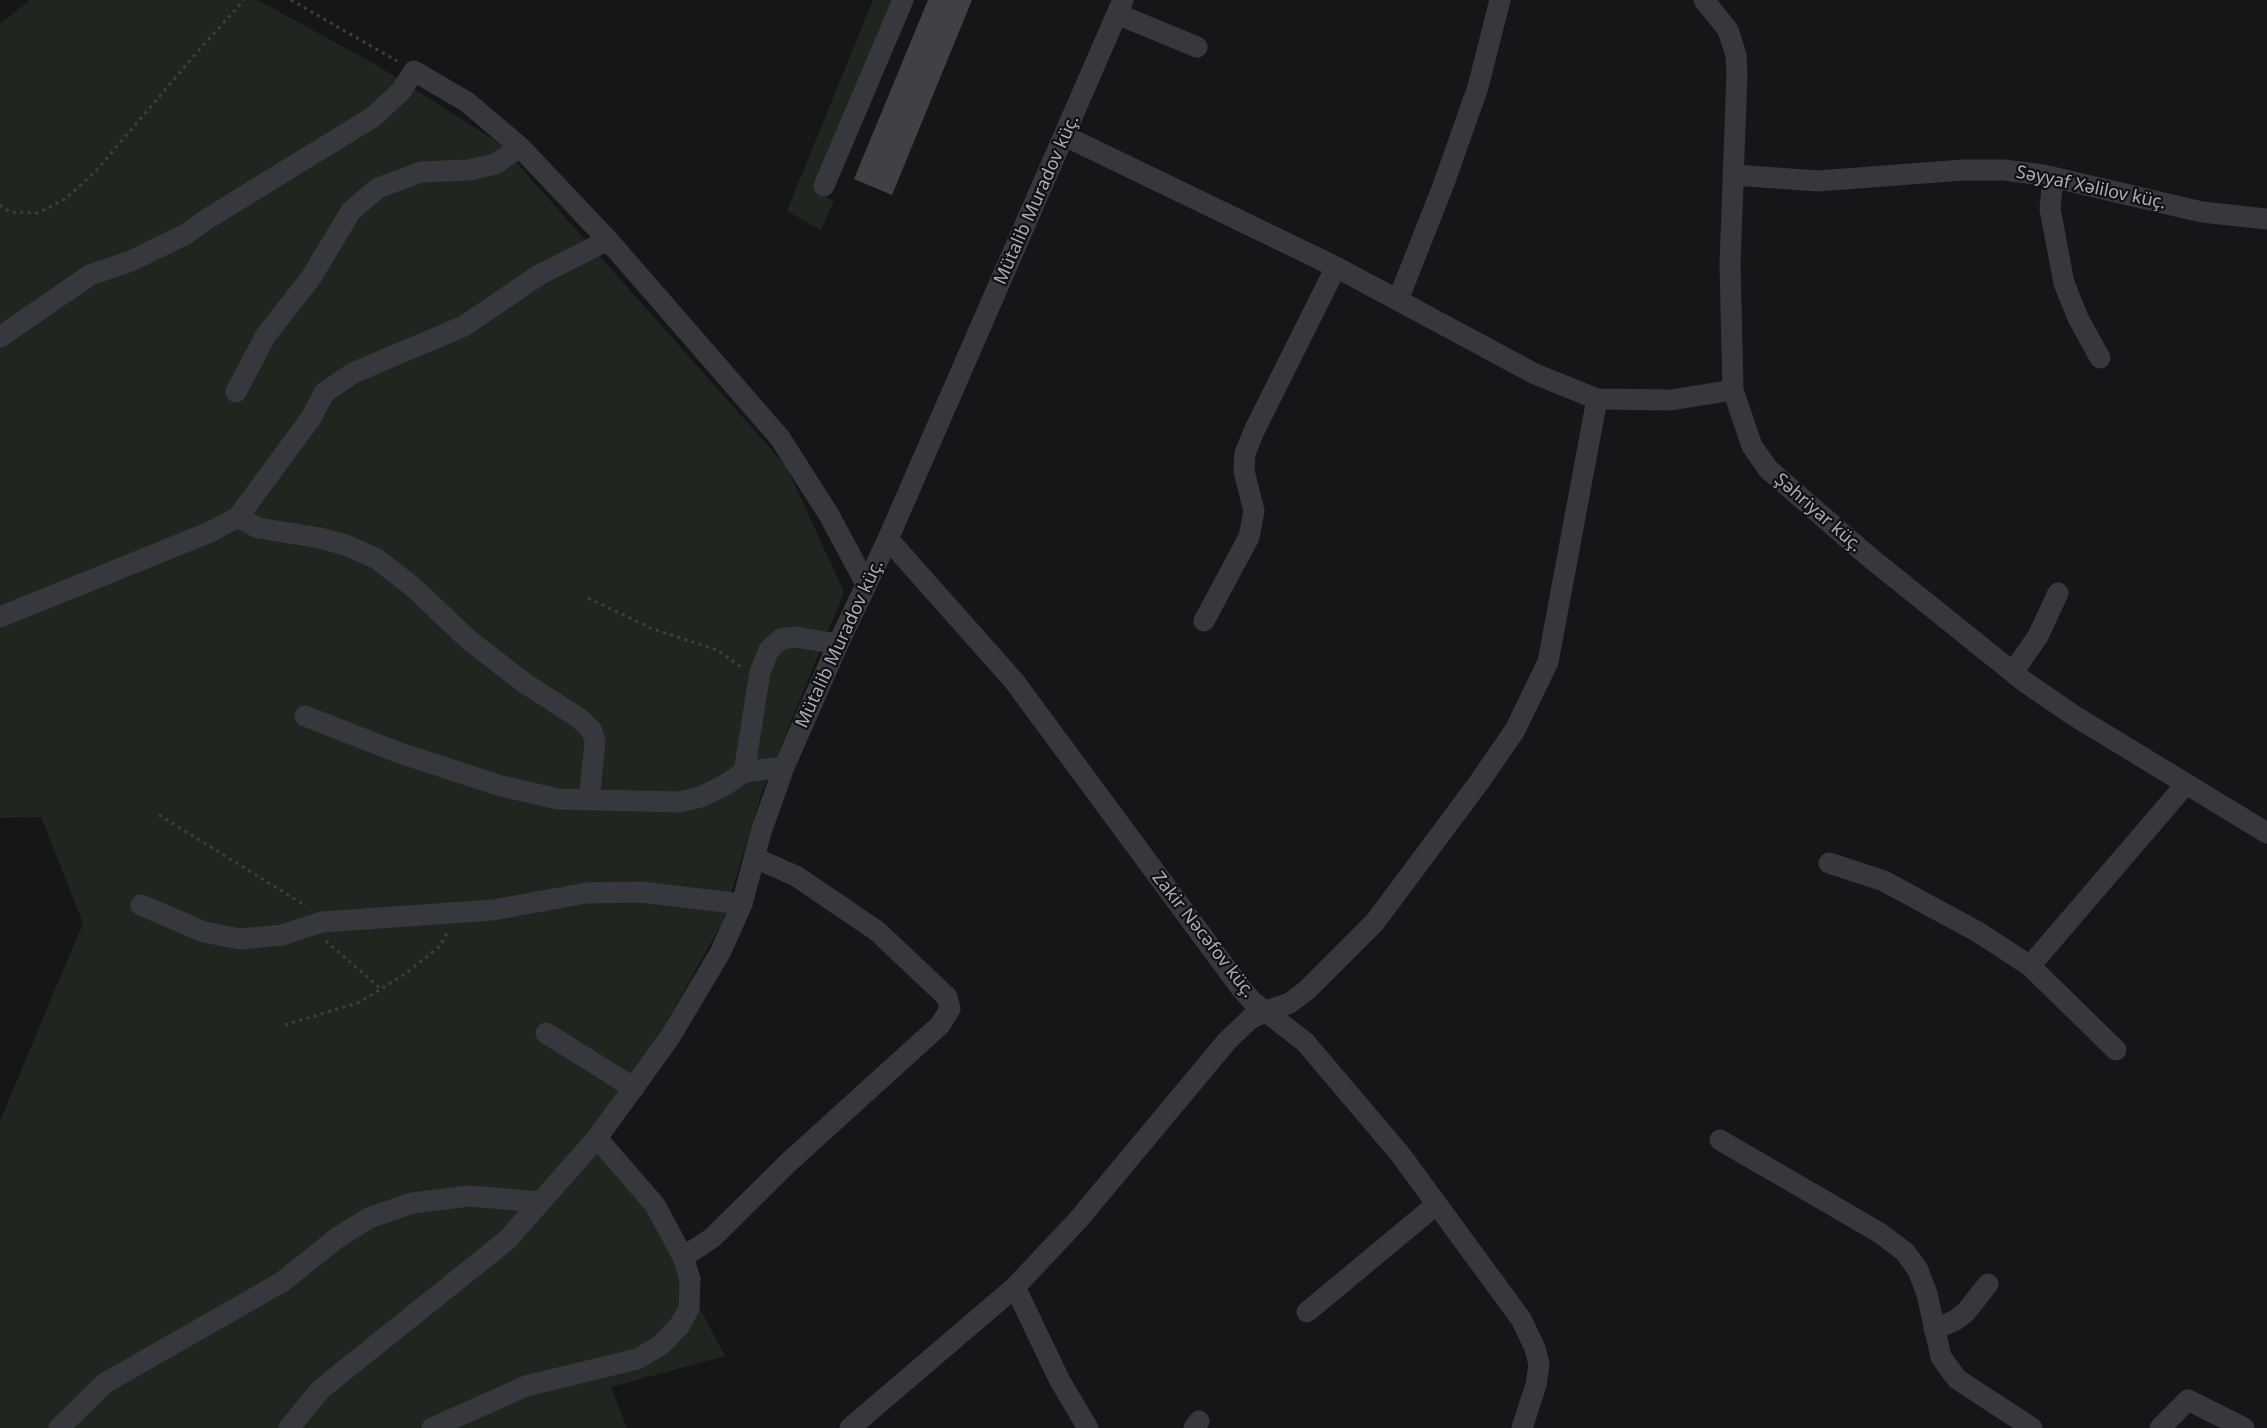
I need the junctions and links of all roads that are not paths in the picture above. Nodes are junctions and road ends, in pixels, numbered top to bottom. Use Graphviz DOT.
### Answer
graph roads {
  1 [pos="903,0"];
  2 [pos="1500,0"];
  3 [pos="1704,0"];
  4 [pos="1120,7"];
  5 [pos="1197,47"];
  6 [pos="1065,136"];
  7 [pos="520,147"];
  8 [pos="1734,175"];
  9 [pos="2053,177"];
  10 [pos="824,186"];
  11 [pos="2267,219"];
  12 [pos="608,240"];
  13 [pos="1336,267"];
  14 [pos="1398,300"];
  15 [pos="0,337"];
  16 [pos="2100,358"];
  17 [pos="1733,390"];
  18 [pos="236,392"];
  19 [pos="1597,399"];
  20 [pos="238,517"];
  21 [pos="888,539"];
  22 [pos="866,584"];
  23 [pos="2058,593"];
  24 [pos="0,617"];
  25 [pos="1204,621"];
  26 [pos="838,644"];
  27 [pos="2013,672"];
  28 [pos="305,716"];
  29 [pos="784,767"];
  30 [pos="744,772"];
  31 [pos="2186,784"];
  32 [pos="589,800"];
  33 [pos="2267,833"];
  34 [pos="754,858"];
  35 [pos="1829,863"];
  36 [pos="742,904"];
  37 [pos="141,905"];
  38 [pos="2030,966"];
  39 [pos="1266,1011"];
  40 [pos="546,1033"];
  41 [pos="2116,1050"];
  42 [pos="633,1088"];
  43 [pos="597,1138"];
  44 [pos="1720,1140"];
  45 [pos="542,1202"];
  46 [pos="1437,1204"];
  47 [pos="683,1257"];
  48 [pos="1988,1284"];
  49 [pos="1015,1287"];
  50 [pos="1307,1312"];
  51 [pos="1934,1329"];
  52 [pos="59,1428"];
  53 [pos="289,1428"];
  54 [pos="432,1428"];
  55 [pos="850,1428"];
  56 [pos="1088,1428"];
  57 [pos="1522,1428"];
  58 [pos="2032,1428"];
  59 [pos="2160,1428"];
  60 [pos="2244,1428"];
  1 -- 10 [label="street"];
  2 -- 14 [label="street"];
  3 -- 8 [label="street, Şəhriyar küç."];
  4 -- 5 [label="street"];
  4 -- 6 [label="street, Mütalib Muradov küç."];
  6 -- 13 [label="street"];
  6 -- 21 [label="street, Mütalib Muradov küç."];
  7 -- 12 [label="street"];
  7 -- 15 [label="street"];
  7 -- 18 [label="street"];
  8 -- 9 [label="street, Səyyaf Xəlilov küç."];
  8 -- 17 [label="street, Şəhriyar küç."];
  9 -- 11 [label="street, Səyyaf Xəlilov küç."];
  9 -- 16 [label="street"];
  12 -- 20 [label="street"];
  12 -- 22 [label="street"];
  13 -- 14 [label="street"];
  13 -- 25 [label="street"];
  14 -- 19 [label="street"];
  17 -- 19 [label="street"];
  17 -- 27 [label="street, Şəhriyar küç."];
  19 -- 39 [label="street"];
  20 -- 24 [label="street"];
  20 -- 32 [label="street"];
  21 -- 22 [label="street, Mütalib Muradov küç."];
  21 -- 39 [label="street, Zakir Nəcəfov küç."];
  22 -- 26 [label="street, Mütalib Muradov küç."];
  23 -- 27 [label="street"];
  26 -- 29 [label="street, Mütalib Muradov küç."];
  26 -- 30 [label="street"];
  27 -- 31 [label="street, Şəhriyar küç."];
  28 -- 32 [label="street"];
  29 -- 30 [label="street"];
  29 -- 34 [label="street, Mütalib Muradov küç."];
  30 -- 32 [label="street"];
  31 -- 33 [label="street, Şəhriyar küç."];
  31 -- 38 [label="street"];
  34 -- 36 [label="street, Mütalib Muradov küç."];
  34 -- 47 [label="street"];
  35 -- 38 [label="street"];
  36 -- 37 [label="street"];
  36 -- 42 [label="street, Mütalib Muradov küç."];
  38 -- 41 [label="street"];
  39 -- 46 [label="street, Zakir Nəcəfov küç."];
  39 -- 49 [label="street"];
  40 -- 42 [label="street"];
  42 -- 43 [label="street, Mütalib Muradov küç."];
  43 -- 45 [label="street, Mütalib Muradov küç."];
  43 -- 47 [label="street"];
  44 -- 51 [label="street"];
  45 -- 52 [label="street"];
  45 -- 53 [label="street, Mütalib Muradov küç."];
  46 -- 50 [label="street"];
  46 -- 57 [label="street, Zakir Nəcəfov küç."];
  47 -- 54 [label="street"];
  48 -- 51 [label="street"];
  49 -- 55 [label="street"];
  49 -- 56 [label="street"];
  51 -- 58 [label="street"];
  59 -- 60 [label="street"];
}
